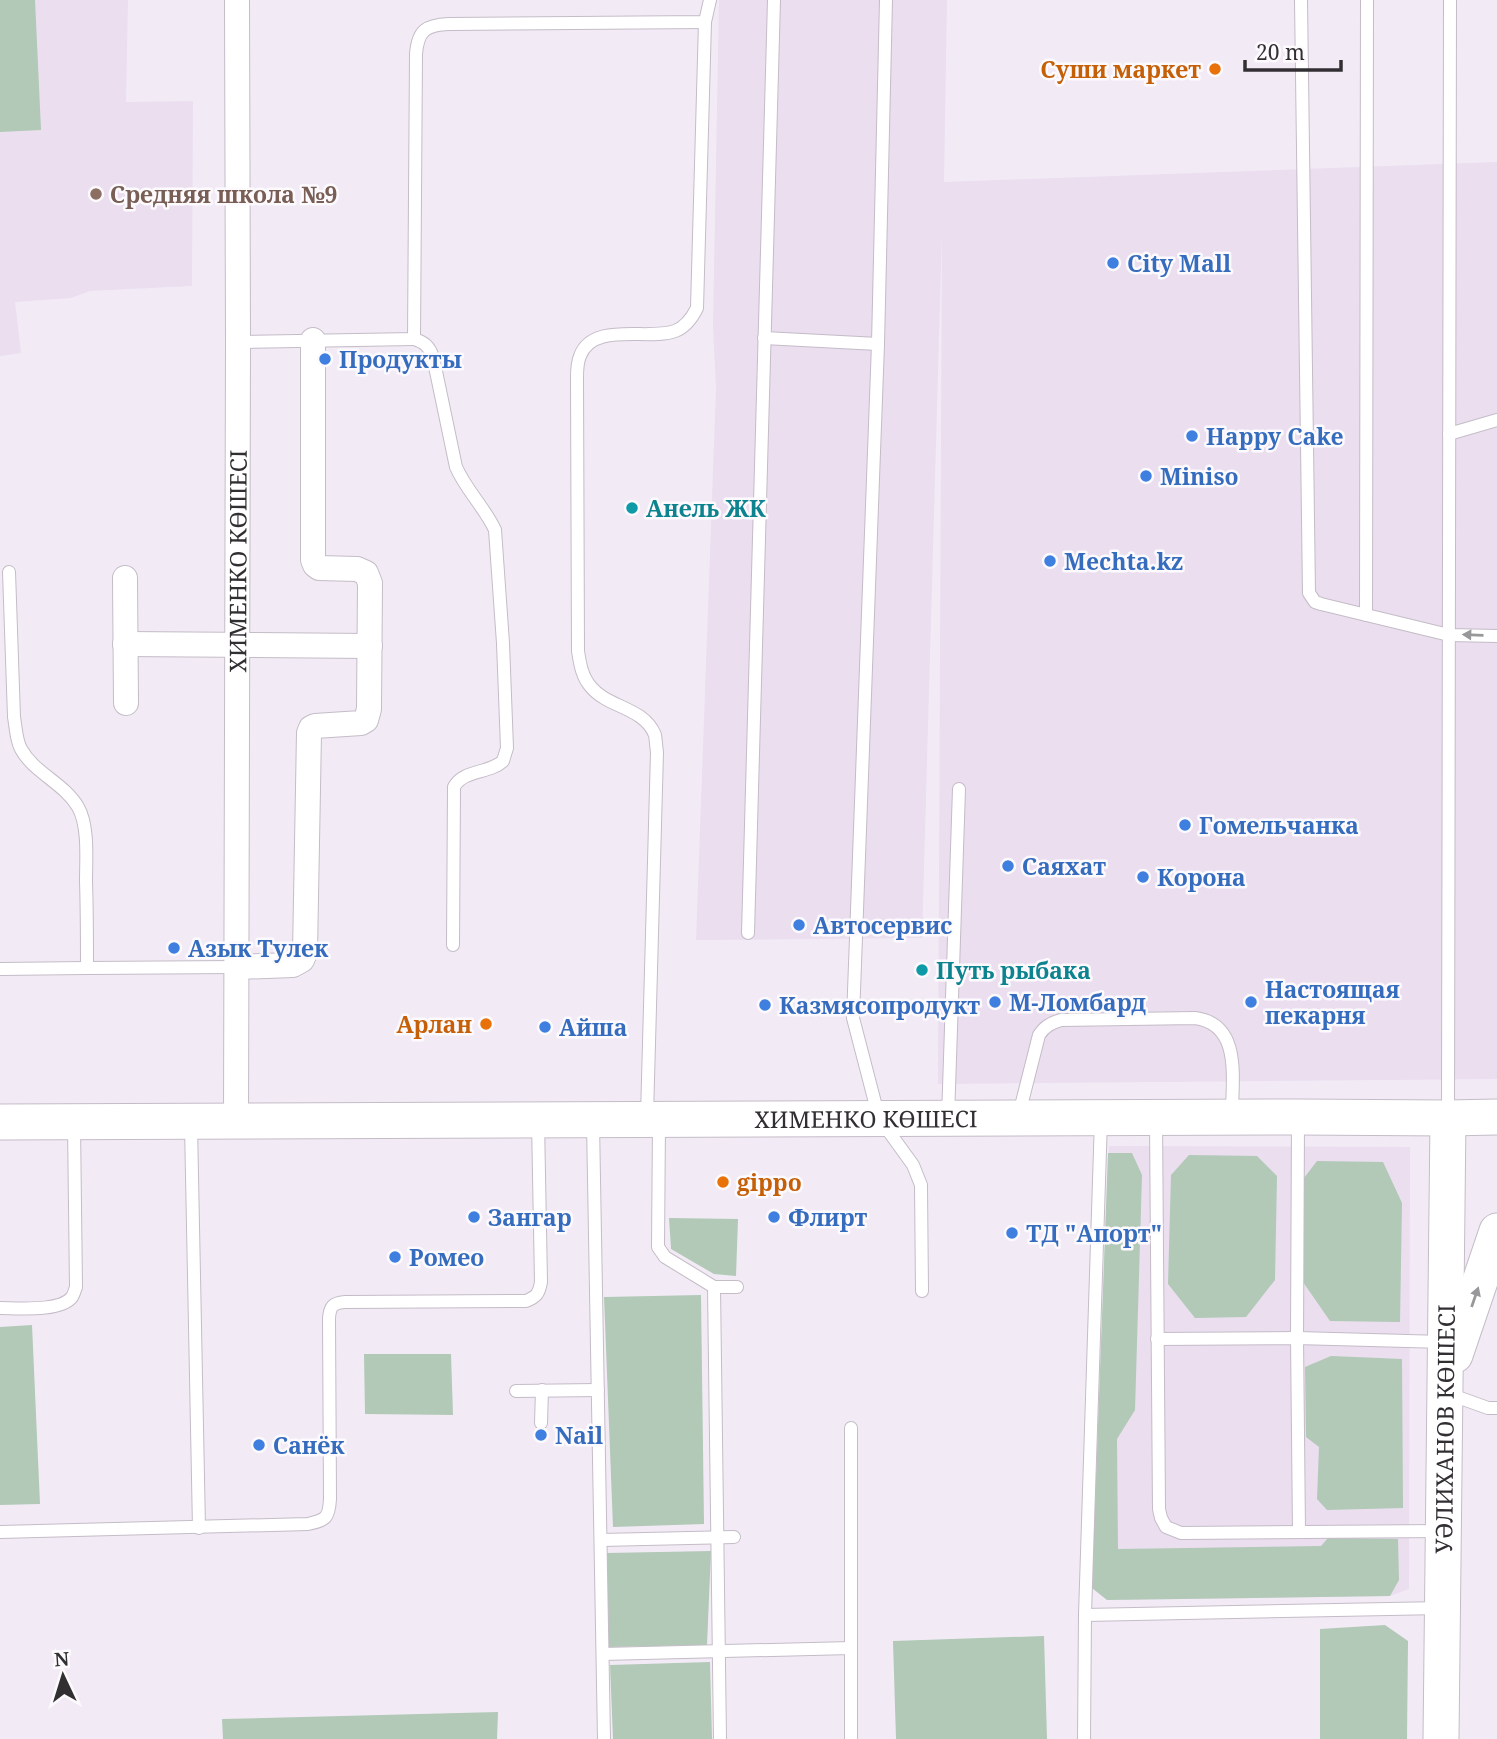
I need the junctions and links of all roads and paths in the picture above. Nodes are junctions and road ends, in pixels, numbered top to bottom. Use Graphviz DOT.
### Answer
graph roads {
  1 [pos="237,0"];
  2 [pos="709,0"];
  3 [pos="774,0"];
  4 [pos="886,0"];
  5 [pos="1301,0"];
  6 [pos="1367,0"];
  7 [pos="1450,0"];
  8 [pos="705,22"];
  9 [pos="764,338"];
  10 [pos="414,339"];
  11 [pos="313,340"];
  12 [pos="238,342"];
  13 [pos="878,344"];
  14 [pos="1497,420"];
  15 [pos="1449,434"];
  16 [pos="9,572"];
  17 [pos="125,578"];
  18 [pos="1366,615"];
  19 [pos="1449,635"];
  20 [pos="1497,636"];
  21 [pos="124,644"];
  22 [pos="237,644"];
  23 [pos="370,646"];
  24 [pos="125,703"];
  25 [pos="959,789"];
  26 [pos="748,933"];
  27 [pos="453,945"];
  28 [pos="236,967"];
  29 [pos="87,968"];
  30 [pos="0,969"];
  31 [pos="1156,1117"];
  32 [pos="1232,1117"];
  33 [pos="1298,1117"];
  34 [pos="1497,1117"];
  35 [pos="879,1118"];
  36 [pos="948,1118"];
  37 [pos="1018,1118"];
  38 [pos="1101,1118"];
  39 [pos="1448,1118"];
  40 [pos="538,1119"];
  41 [pos="593,1119"];
  42 [pos="653,1119"];
  43 [pos="74,1121"];
  44 [pos="191,1121"];
  45 [pos="236,1121"];
  46 [pos="0,1122"];
  47 [pos="1497,1231"];
  48 [pos="714,1287"];
  49 [pos="737,1287"];
  50 [pos="922,1291"];
  51 [pos="0,1308"];
  52 [pos="1297,1338"];
  53 [pos="1157,1339"];
  54 [pos="1446,1342"];
  55 [pos="1445,1389"];
  56 [pos="542,1390"];
  57 [pos="598,1390"];
  58 [pos="516,1391"];
  59 [pos="1497,1408"];
  60 [pos="541,1423"];
  61 [pos="851,1428"];
  62 [pos="199,1528"];
  63 [pos="1443,1531"];
  64 [pos="0,1532"];
  65 [pos="1299,1532"];
  66 [pos="734,1537"];
  67 [pos="718,1538"];
  68 [pos="601,1540"];
  69 [pos="1442,1608"];
  70 [pos="1085,1615"];
  71 [pos="851,1648"];
  72 [pos="719,1650"];
  73 [pos="603,1654"];
  74 [pos="604,1739"];
  75 [pos="720,1739"];
  76 [pos="851,1739"];
  77 [pos="1084,1739"];
  78 [pos="1441,1739"];
  1 -- 12 [label="street, ХИМЕНКО КӨШЕСІ"];
  2 -- 8 [label="lane"];
  3 -- 9 [label="lane"];
  4 -- 13 [label="lane"];
  5 -- 18 [label="lane"];
  6 -- 18 [label="lane"];
  7 -- 15 [label="lane"];
  8 -- 10 [label="lane"];
  8 -- 42 [label="lane"];
  9 -- 13 [label="lane"];
  9 -- 26 [label="lane"];
  10 -- 11 [label="lane"];
  10 -- 27 [label="lane"];
  11 -- 12 [label="lane"];
  11 -- 23 [label="street"];
  12 -- 22 [label="street, ХИМЕНКО КӨШЕСІ"];
  13 -- 35 [label="lane"];
  14 -- 15 [label="lane"];
  15 -- 19 [label="lane"];
  16 -- 29 [label="lane"];
  17 -- 21 [label="street"];
  18 -- 19 [label="lane"];
  20 -- 19 [label="lane, one-way"];
  19 -- 39 [label="lane"];
  21 -- 22 [label="street"];
  21 -- 24 [label="street"];
  22 -- 23 [label="street"];
  22 -- 28 [label="street, ХИМЕНКО КӨШЕСІ"];
  23 -- 28 [label="street"];
  25 -- 36 [label="lane"];
  28 -- 29 [label="lane"];
  28 -- 45 [label="street, ХИМЕНКО КӨШЕСІ"];
  29 -- 30 [label="lane"];
  31 -- 32 [label="main road, ХИМЕНКО КӨШЕСІ"];
  31 -- 38 [label="main road, ХИМЕНКО КӨШЕСІ"];
  31 -- 53 [label="lane"];
  32 -- 33 [label="main road, ХИМЕНКО КӨШЕСІ"];
  32 -- 37 [label="lane"];
  33 -- 39 [label="main road, ХИМЕНКО КӨШЕСІ"];
  33 -- 52 [label="lane"];
  34 -- 39 [label="main road, ХИМЕНКО КӨШЕСІ"];
  35 -- 36 [label="main road, ХИМЕНКО КӨШЕСІ"];
  35 -- 42 [label="main road, ХИМЕНКО КӨШЕСІ"];
  35 -- 50 [label="lane"];
  36 -- 37 [label="main road, ХИМЕНКО КӨШЕСІ"];
  37 -- 38 [label="main road, ХИМЕНКО КӨШЕСІ"];
  38 -- 70 [label="lane"];
  39 -- 54 [label="main road, УӘЛИХАНОВ КӨШЕСІ"];
  40 -- 41 [label="main road, ХИМЕНКО КӨШЕСІ"];
  40 -- 45 [label="main road, ХИМЕНКО КӨШЕСІ"];
  40 -- 62 [label="lane"];
  41 -- 42 [label="main road, ХИМЕНКО КӨШЕСІ"];
  41 -- 57 [label="lane"];
  42 -- 48 [label="lane"];
  43 -- 44 [label="main road, ХИМЕНКО КӨШЕСІ"];
  43 -- 46 [label="main road, ХИМЕНКО КӨШЕСІ"];
  43 -- 51 [label="lane"];
  44 -- 45 [label="main road, ХИМЕНКО КӨШЕСІ"];
  44 -- 62 [label="lane"];
  55 -- 47 [label="main road, one-way"];
  48 -- 49 [label="lane"];
  48 -- 67 [label="lane"];
  52 -- 53 [label="lane"];
  52 -- 54 [label="lane"];
  52 -- 65 [label="lane"];
  53 -- 65 [label="lane"];
  54 -- 55 [label="main road, УӘЛИХАНОВ КӨШЕСІ"];
  55 -- 59 [label="lane"];
  55 -- 63 [label="main road, УӘЛИХАНОВ КӨШЕСІ"];
  56 -- 57 [label="lane"];
  56 -- 58 [label="lane"];
  56 -- 60 [label="lane"];
  57 -- 68 [label="lane"];
  61 -- 71 [label="lane"];
  62 -- 64 [label="lane"];
  63 -- 65 [label="lane"];
  63 -- 69 [label="main road, УӘЛИХАНОВ КӨШЕСІ"];
  66 -- 67 [label="lane"];
  67 -- 68 [label="lane"];
  67 -- 72 [label="lane"];
  68 -- 73 [label="lane"];
  69 -- 70 [label="lane"];
  69 -- 78 [label="main road, УӘЛИХАНОВ КӨШЕСІ"];
  70 -- 77 [label="lane"];
  71 -- 72 [label="lane"];
  71 -- 76 [label="lane"];
  72 -- 73 [label="lane"];
  72 -- 75 [label="lane"];
  73 -- 74 [label="lane"];
}
